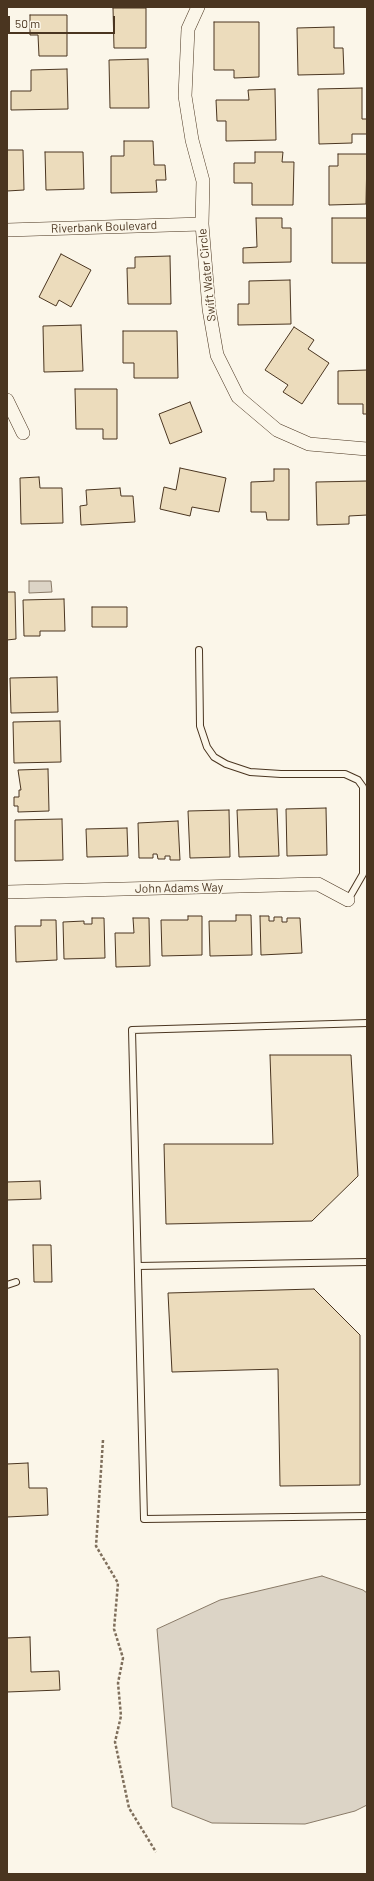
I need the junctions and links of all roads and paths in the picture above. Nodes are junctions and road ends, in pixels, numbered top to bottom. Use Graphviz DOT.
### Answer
graph roads {
  1 [pos="198,7"];
  2 [pos="202,224"];
  3 [pos="7,230"];
  4 [pos="7,400"];
  5 [pos="23,433"];
  6 [pos="367,449"];
  7 [pos="199,650"];
  8 [pos="7,892"];
  9 [pos="348,900"];
  10 [pos="367,1023"];
  11 [pos="367,1262"];
  12 [pos="138,1266"];
  13 [pos="16,1282"];
  14 [pos="7,1285"];
  15 [pos="103,1440"];
  16 [pos="367,1516"];
  17 [pos="156,1852"];
  1 -- 2 [label="street, Swift Water Circle"];
  2 -- 3 [label="street, Riverbank Boulevard"];
  2 -- 6 [label="street, Swift Water Circle"];
  4 -- 5 [label="street"];
  7 -- 9 [label="lane"];
  8 -- 9 [label="street, John Adams Way"];
  10 -- 12 [label="lane"];
  11 -- 12 [label="lane"];
  12 -- 16 [label="lane"];
  13 -- 14 [label="lane"];
  15 -- 17 [label="path"];
}
